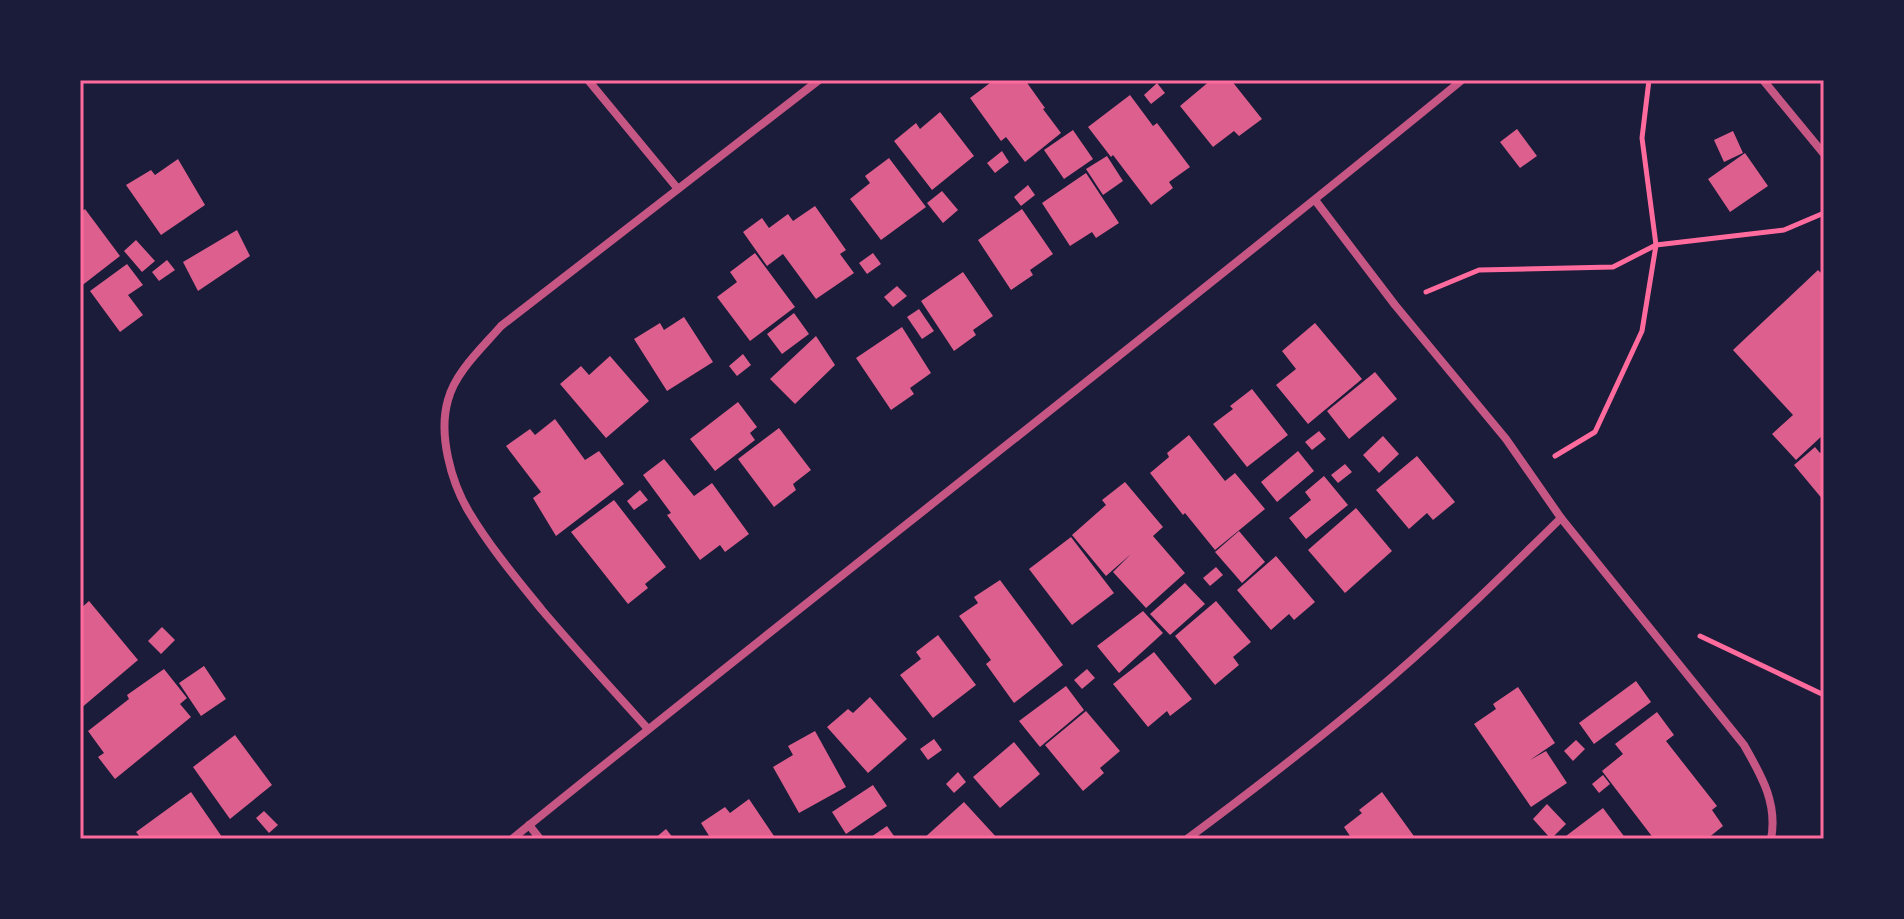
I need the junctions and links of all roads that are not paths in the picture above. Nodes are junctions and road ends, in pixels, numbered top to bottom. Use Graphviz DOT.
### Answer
graph roads {
  1 [pos="588,80"];
  2 [pos="819,80"];
  3 [pos="1462,80"];
  4 [pos="1763,80"];
  5 [pos="1824,154"];
  6 [pos="678,189"];
  7 [pos="1315,200"];
  8 [pos="1561,518"];
  9 [pos="648,729"];
  10 [pos="529,825"];
  11 [pos="512,839"];
  12 [pos="540,839"];
  13 [pos="1187,839"];
  14 [pos="1771,839"];
  1 -- 6 [label="street"];
  2 -- 6 [label="street"];
  3 -- 7 [label="street"];
  4 -- 5 [label="street"];
  6 -- 9 [label="street"];
  7 -- 8 [label="street"];
  7 -- 9 [label="street"];
  8 -- 13 [label="street"];
  8 -- 14 [label="street"];
  9 -- 10 [label="street"];
  10 -- 11 [label="street"];
  10 -- 12 [label="street"];
}
